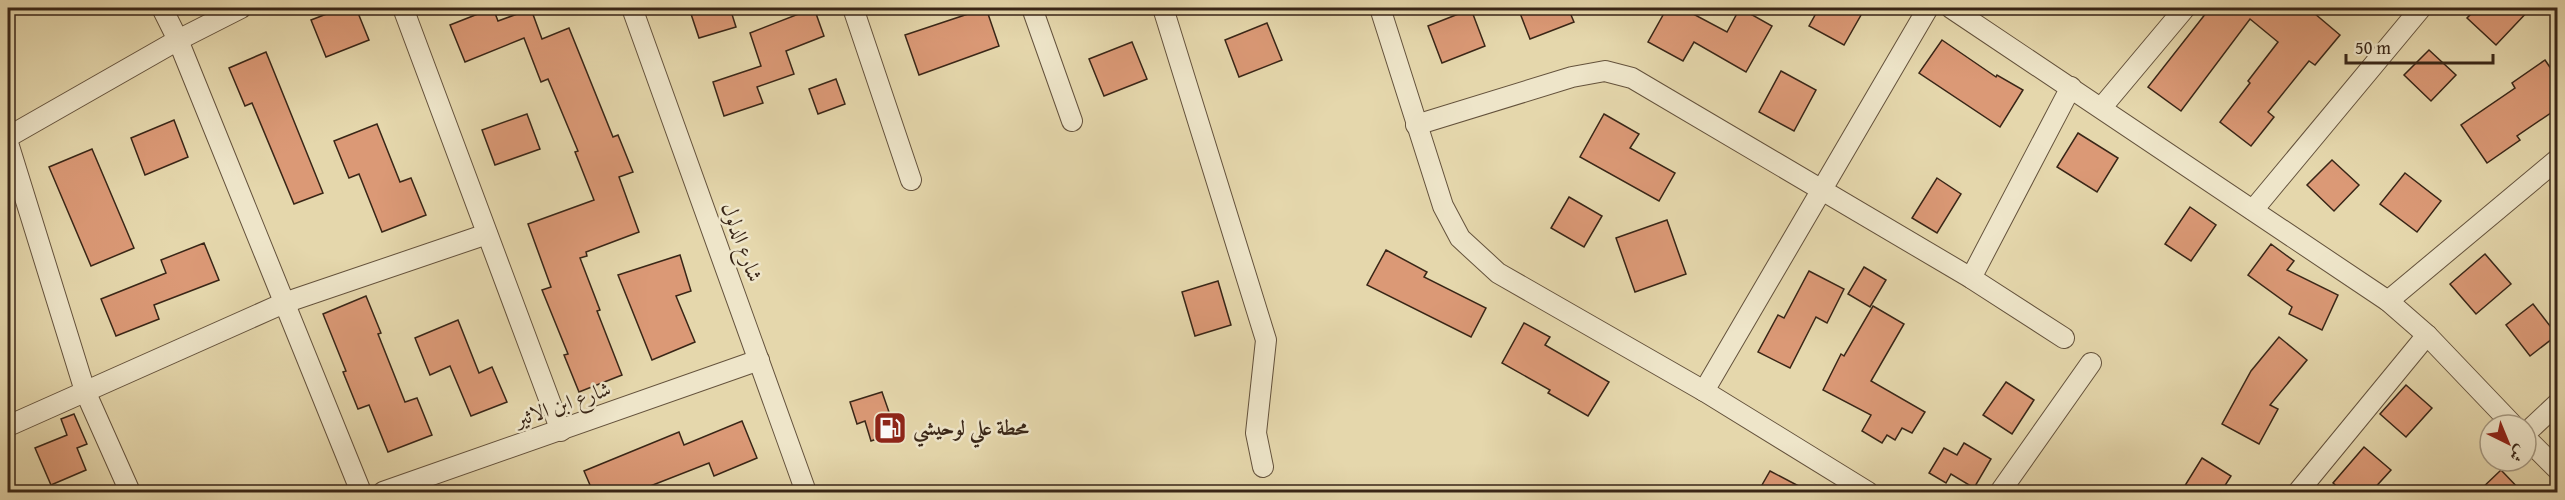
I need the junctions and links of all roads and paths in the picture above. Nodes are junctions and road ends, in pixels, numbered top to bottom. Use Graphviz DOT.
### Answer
graph roads {
  1 [pos="162,8"];
  2 [pos="241,8"];
  3 [pos="404,8"];
  4 [pos="632,8"];
  5 [pos="854,8"];
  6 [pos="1032,8"];
  7 [pos="1163,8"];
  8 [pos="1380,8"];
  9 [pos="1928,8"];
  10 [pos="1951,8"];
  11 [pos="2185,8"];
  12 [pos="2421,8"];
  13 [pos="178,40"];
  14 [pos="2071,87"];
  15 [pos="2102,107"];
  16 [pos="1072,121"];
  17 [pos="1416,124"];
  18 [pos="8,137"];
  19 [pos="8,143"];
  20 [pos="2558,159"];
  21 [pos="911,180"];
  22 [pos="1821,189"];
  23 [pos="2253,210"];
  24 [pos="488,234"];
  25 [pos="1971,278"];
  26 [pos="2388,301"];
  27 [pos="284,303"];
  28 [pos="2427,335"];
  29 [pos="2064,338"];
  30 [pos="759,360"];
  31 [pos="2091,363"];
  32 [pos="85,391"];
  33 [pos="1704,391"];
  34 [pos="2558,403"];
  35 [pos="2502,413"];
  36 [pos="2538,422"];
  37 [pos="8,426"];
  38 [pos="561,431"];
  39 [pos="2538,450"];
  40 [pos="1263,467"];
  41 [pos="2558,470"];
  42 [pos="130,492"];
  43 [pos="361,492"];
  44 [pos="383,492"];
  45 [pos="806,492"];
  46 [pos="1868,492"];
  47 [pos="2000,492"];
  48 [pos="2298,492"];
  1 -- 13 [label="street"];
  2 -- 13 [label="street"];
  3 -- 24 [label="street"];
  4 -- 30 [label="street, شارع الدلول"];
  5 -- 21 [label="street"];
  6 -- 16 [label="street"];
  7 -- 40 [label="street"];
  8 -- 17 [label="street"];
  9 -- 22 [label="street"];
  10 -- 14 [label="street"];
  11 -- 15 [label="street"];
  12 -- 23 [label="street"];
  13 -- 18 [label="street"];
  13 -- 27 [label="street"];
  14 -- 15 [label="street"];
  14 -- 25 [label="street"];
  15 -- 23 [label="street"];
  17 -- 22 [label="street"];
  17 -- 33 [label="street"];
  19 -- 32 [label="street"];
  20 -- 26 [label="street"];
  22 -- 25 [label="street"];
  22 -- 33 [label="street"];
  23 -- 26 [label="street"];
  24 -- 27 [label="street"];
  24 -- 38 [label="street"];
  25 -- 29 [label="street"];
  26 -- 28 [label="street"];
  27 -- 32 [label="street"];
  27 -- 43 [label="street"];
  28 -- 35 [label="street"];
  28 -- 48 [label="street"];
  30 -- 38 [label="street, شارع ابن الاثير"];
  30 -- 45 [label="street, شارع الدلول"];
  31 -- 47 [label="street"];
  32 -- 37 [label="street"];
  32 -- 42 [label="street"];
  33 -- 46 [label="street"];
  34 -- 36 [label="street"];
  38 -- 44 [label="street, شارع ابن الاثير"];
  39 -- 41 [label="street"];
}
